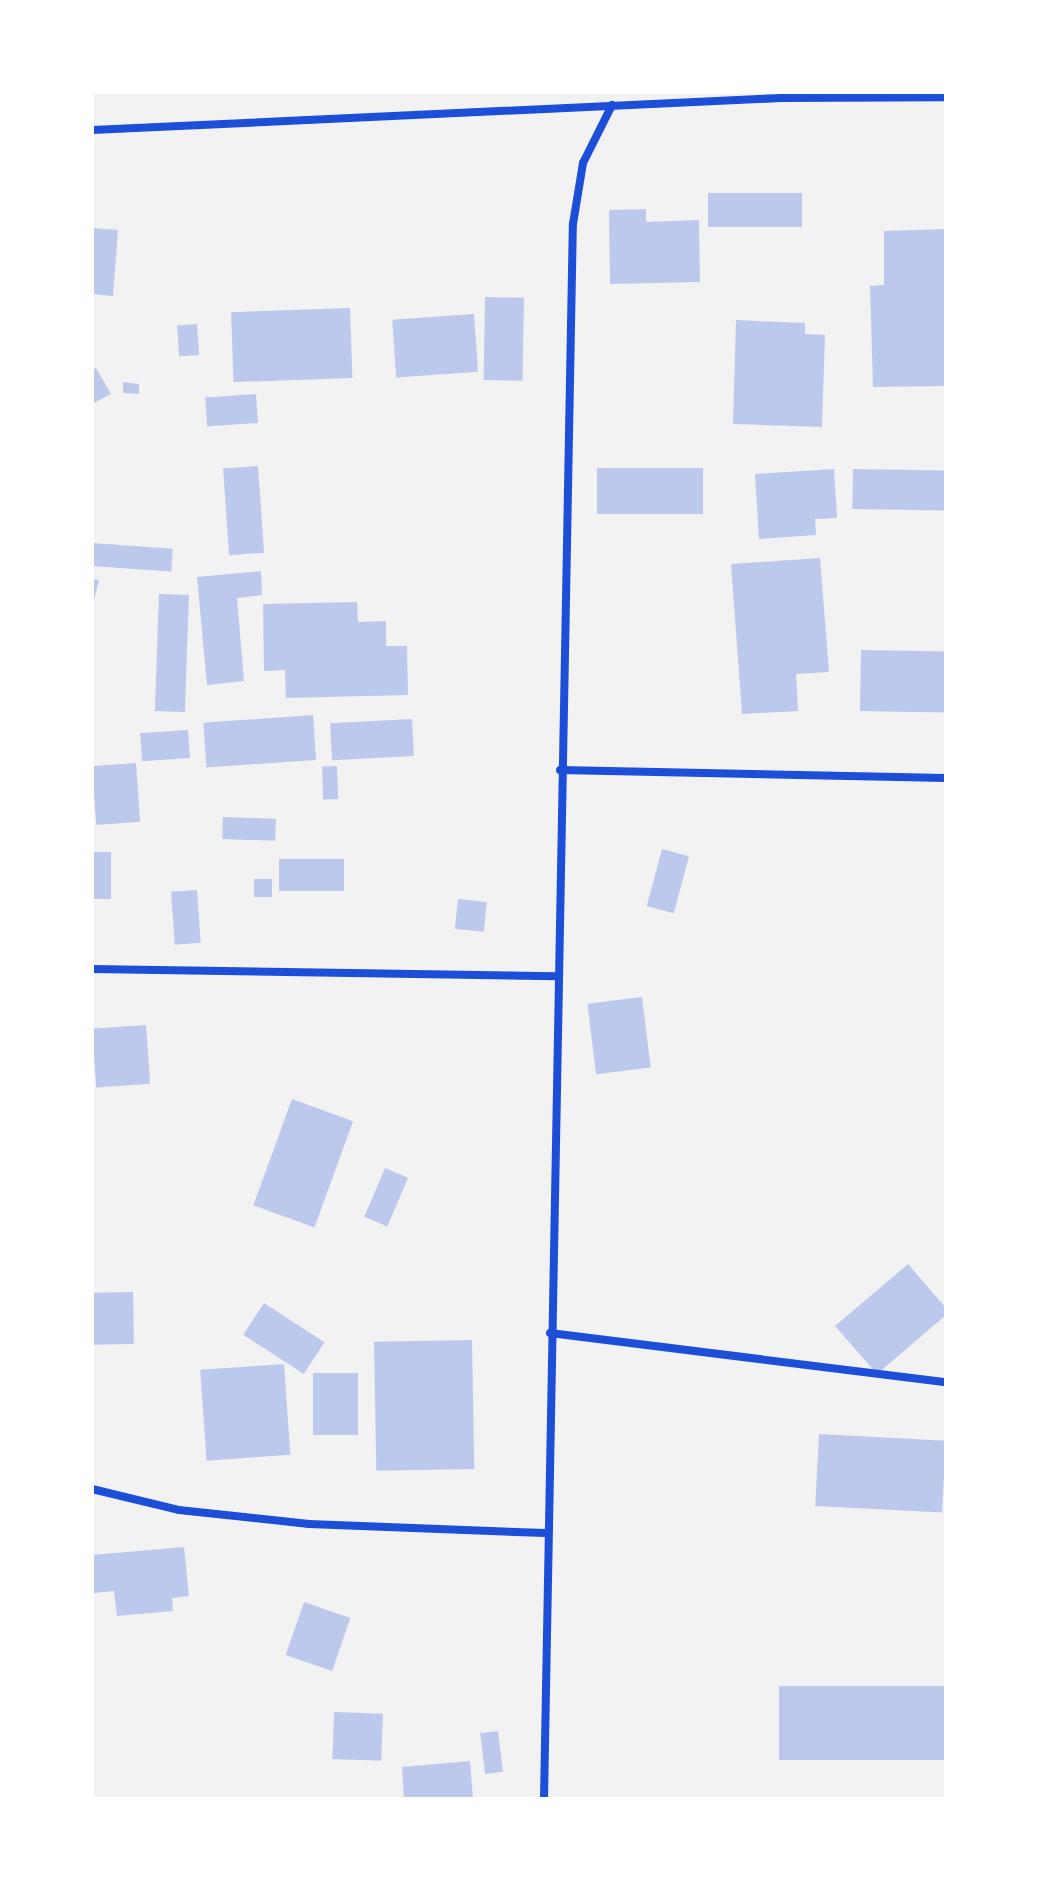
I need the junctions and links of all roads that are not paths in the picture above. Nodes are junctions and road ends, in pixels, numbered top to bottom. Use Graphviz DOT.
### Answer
graph roads {
  1 [pos="946,97"];
  2 [pos="612,105"];
  3 [pos="92,130"];
  4 [pos="560,770"];
  5 [pos="946,778"];
  6 [pos="92,969"];
  7 [pos="557,976"];
  8 [pos="550,1333"];
  9 [pos="946,1382"];
  10 [pos="92,1489"];
  11 [pos="546,1533"];
  12 [pos="544,1799"];
  1 -- 2 [label="street"];
  2 -- 3 [label="street"];
  2 -- 4 [label="street"];
  4 -- 5 [label="street"];
  4 -- 7 [label="street"];
  6 -- 7 [label="street"];
  7 -- 8 [label="street"];
  8 -- 9 [label="street"];
  8 -- 11 [label="street"];
  10 -- 11 [label="street"];
  11 -- 12 [label="street"];
}
